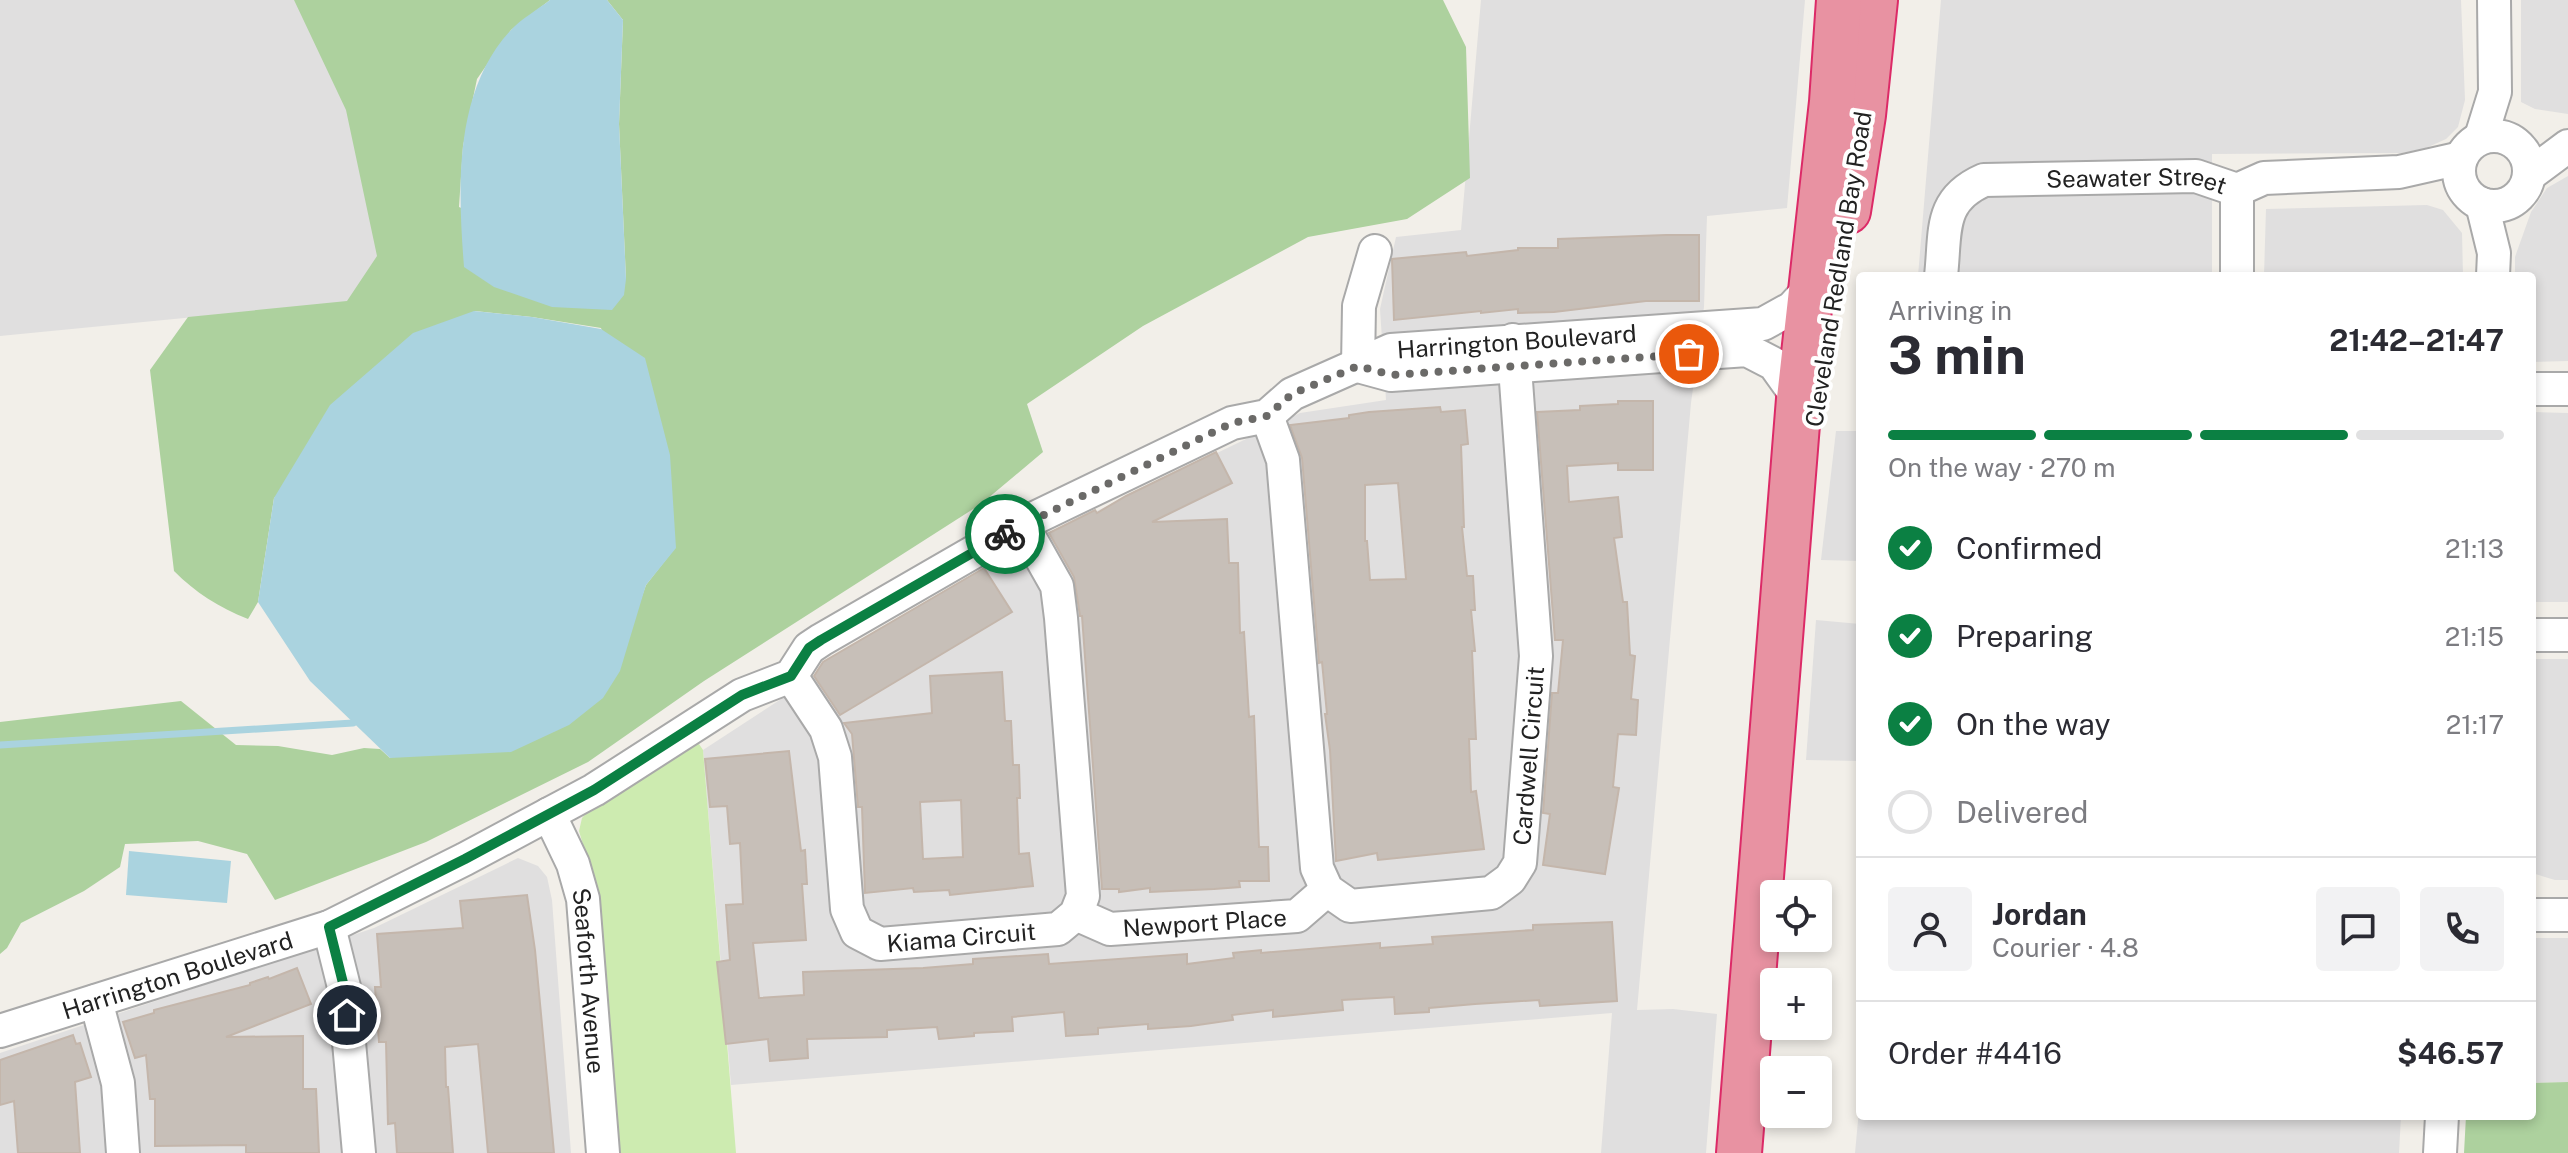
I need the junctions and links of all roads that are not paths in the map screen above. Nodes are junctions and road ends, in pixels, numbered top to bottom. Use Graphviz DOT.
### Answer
graph roads {
  1 [pos="1839,0"];
  2 [pos="1875,0"];
  3 [pos="2494,0"];
  4 [pos="2568,145"];
  5 [pos="2496,168"];
  6 [pos="2237,190"];
  7 [pos="1375,251"];
  8 [pos="2493,264"];
  9 [pos="1941,272"];
  10 [pos="2237,272"];
  11 [pos="1812,286"];
  12 [pos="1514,353"];
  13 [pos="1358,366"];
  14 [pos="2536,389"];
  15 [pos="2568,389"];
  16 [pos="1799,399"];
  17 [pos="1267,416"];
  18 [pos="1022,524"];
  19 [pos="1790,536"];
  20 [pos="2536,635"];
  21 [pos="2568,635"];
  22 [pos="791,676"];
  23 [pos="549,814"];
  24 [pos="1327,890"];
  25 [pos="1076,914"];
  26 [pos="2536,915"];
  27 [pos="2568,915"];
  28 [pos="329,927"];
  29 [pos="96,1001"];
  30 [pos="0,1031"];
  31 [pos="2442,1120"];
  32 [pos="123,1153"];
  33 [pos="359,1153"];
  34 [pos="603,1153"];
  35 [pos="1739,1153"];
  36 [pos="2440,1153"];
  1 -- 11 [label="highway, Cleveland Redland Bay Road"];
  2 -- 19 [label="highway, Cleveland Redland Bay Road"];
  3 -- 5 [label="street"];
  4 -- 5 [label="street"];
  5 -- 6 [label="street, Seawater Street"];
  5 -- 8 [label="street"];
  6 -- 9 [label="street, Seawater Street"];
  6 -- 10 [label="street"];
  7 -- 13 [label="street"];
  11 -- 12 [label="street, Harrington Boulevard"];
  11 -- 16 [label="highway, Cleveland Redland Bay Road"];
  12 -- 13 [label="street, Harrington Boulevard"];
  12 -- 16 [label="street, Harrington Boulevard"];
  12 -- 24 [label="street, Cardwell Circuit"];
  13 -- 17 [label="street"];
  14 -- 15 [label="street"];
  16 -- 19 [label="highway, Cleveland Redland Bay Road"];
  17 -- 18 [label="street"];
  17 -- 24 [label="street"];
  18 -- 22 [label="street"];
  18 -- 25 [label="street"];
  19 -- 35 [label="highway, Cleveland Redland Bay Road"];
  20 -- 21 [label="street"];
  22 -- 23 [label="street, Harrington Boulevard"];
  22 -- 25 [label="street, Kiama Circuit"];
  23 -- 28 [label="street, Harrington Boulevard"];
  23 -- 34 [label="street, Seaforth Avenue"];
  24 -- 25 [label="street, Newport Place"];
  26 -- 27 [label="street"];
  28 -- 29 [label="street, Harrington Boulevard"];
  28 -- 33 [label="street"];
  29 -- 30 [label="street, Harrington Boulevard"];
  29 -- 32 [label="street"];
  31 -- 36 [label="street"];
}
